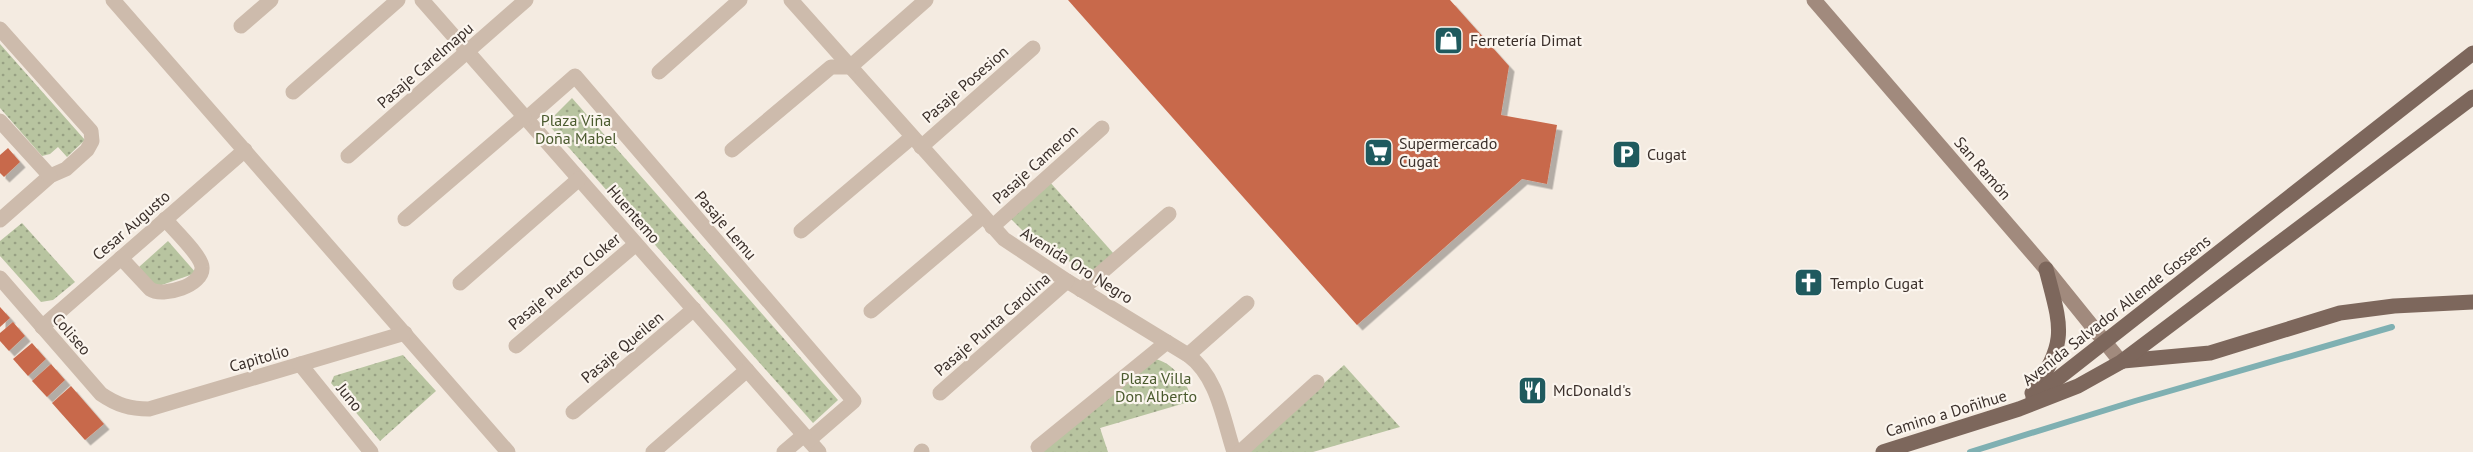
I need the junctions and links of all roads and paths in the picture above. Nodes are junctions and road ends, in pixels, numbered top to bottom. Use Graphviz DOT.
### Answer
graph roads {
  1 [pos="113,0"];
  2 [pos="271,0"];
  3 [pos="398,0"];
  4 [pos="422,0"];
  5 [pos="526,0"];
  6 [pos="740,0"];
  7 [pos="791,0"];
  8 [pos="926,0"];
  9 [pos="1814,0"];
  10 [pos="241,26"];
  11 [pos="0,29"];
  12 [pos="1033,48"];
  13 [pos="467,52"];
  14 [pos="2473,53"];
  15 [pos="850,67"];
  16 [pos="659,72"];
  17 [pos="293,92"];
  18 [pos="2473,97"];
  19 [pos="525,118"];
  20 [pos="0,121"];
  21 [pos="1102,128"];
  22 [pos="917,142"];
  23 [pos="245,150"];
  24 [pos="732,150"];
  25 [pos="348,156"];
  26 [pos="50,176"];
  27 [pos="579,179"];
  28 [pos="1169,214"];
  29 [pos="165,219"];
  30 [pos="405,219"];
  31 [pos="0,220"];
  32 [pos="988,222"];
  33 [pos="801,231"];
  34 [pos="636,244"];
  35 [pos="121,258"];
  36 [pos="2046,269"];
  37 [pos="0,278"];
  38 [pos="1067,281"];
  39 [pos="460,283"];
  40 [pos="1081,290"];
  41 [pos="2473,302"];
  42 [pos="1247,303"];
  43 [pos="694,309"];
  44 [pos="871,311"];
  45 [pos="42,327"];
  46 [pos="405,333"];
  47 [pos="2105,341"];
  48 [pos="1167,342"];
  49 [pos="516,346"];
  50 [pos="1188,355"];
  51 [pos="2121,362"];
  52 [pos="300,364"];
  53 [pos="747,370"];
  54 [pos="1317,382"];
  55 [pos="940,393"];
  56 [pos="123,406"];
  57 [pos="2019,409"];
  58 [pos="573,412"];
  59 [pos="806,437"];
  60 [pos="1038,447"];
  61 [pos="371,452"];
  62 [pos="508,452"];
  63 [pos="653,452"];
  64 [pos="784,452"];
  65 [pos="819,452"];
  66 [pos="1234,452"];
  67 [pos="1239,452"];
  68 [pos="1883,452"];
  1 -- 23 [label="street"];
  2 -- 10 [label="street"];
  3 -- 17 [label="street"];
  4 -- 13 [label="street, Huentemo"];
  5 -- 13 [label="street, Pasaje Carelmapu"];
  6 -- 16 [label="street"];
  7 -- 15 [label="street, Avenida Oro Negro"];
  8 -- 15 [label="street"];
  9 -- 36 [label="street, San Ramón"];
  11 -- 26 [label="street"];
  12 -- 22 [label="street, Pasaje Posesion"];
  13 -- 19 [label="street, Huentemo"];
  13 -- 25 [label="street, Pasaje Carelmapu"];
  14 -- 47 [label="main road, Avenida Salvador Allende Gossens"];
  15 -- 22 [label="street, Avenida Oro Negro"];
  15 -- 24 [label="street"];
  18 -- 51 [label="main road, Avenida Salvador Allende Gossens"];
  19 -- 27 [label="street, Huentemo"];
  19 -- 30 [label="street"];
  19 -- 59 [label="street, Pasaje Lemu"];
  20 -- 26 [label="street"];
  21 -- 32 [label="street, Pasaje Cameron"];
  22 -- 32 [label="street, Avenida Oro Negro"];
  22 -- 33 [label="street, Pasaje Posesion"];
  23 -- 29 [label="street, Cesar Augusto"];
  23 -- 46 [label="street"];
  26 -- 31 [label="street"];
  27 -- 34 [label="street, Huentemo"];
  27 -- 39 [label="street"];
  28 -- 40 [label="street"];
  29 -- 35 [label="street, Cesar Augusto"];
  29 -- 35 [label="street"];
  32 -- 38 [label="street, Avenida Oro Negro"];
  32 -- 44 [label="street, Pasaje Cameron"];
  34 -- 43 [label="street, Huentemo"];
  34 -- 49 [label="street, Pasaje Puerto Cloker"];
  35 -- 45 [label="street, Cesar Augusto"];
  36 -- 47 [label="street, San Ramón"];
  36 -- 57 [label="main road"];
  37 -- 45 [label="street, Coliseo"];
  38 -- 40 [label="street, Avenida Oro Negro"];
  38 -- 55 [label="street, Pasaje Punta Carolina"];
  40 -- 48 [label="street, Avenida Oro Negro"];
  41 -- 51 [label="main road"];
  42 -- 50 [label="street"];
  43 -- 53 [label="street, Huentemo"];
  43 -- 58 [label="street, Pasaje Queilen"];
  45 -- 56 [label="street, Coliseo"];
  46 -- 52 [label="street, Capitolio"];
  46 -- 62 [label="street"];
  47 -- 51 [label="street, San Ramón"];
  47 -- 57 [label="main road, Avenida Salvador Allende Gossens"];
  48 -- 50 [label="street, Avenida Oro Negro"];
  48 -- 60 [label="street"];
  50 -- 66 [label="street, Avenida Oro Negro"];
  51 -- 57 [label="main road, Avenida Salvador Allende Gossens"];
  52 -- 56 [label="street, Capitolio"];
  52 -- 61 [label="street, Juno"];
  53 -- 59 [label="street, Huentemo"];
  53 -- 63 [label="street"];
  54 -- 67 [label="street"];
  57 -- 68 [label="main road, Camino a Doñihue"];
  59 -- 64 [label="street, Pasaje Lemu"];
  59 -- 65 [label="street, Huentemo"];
}
